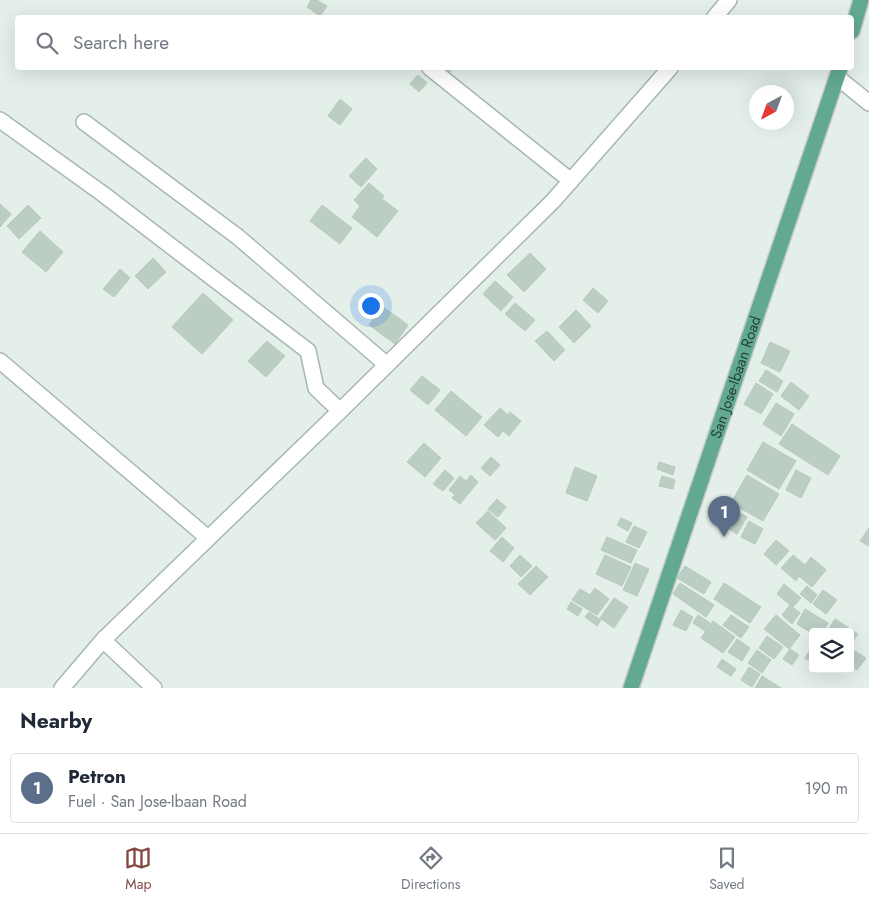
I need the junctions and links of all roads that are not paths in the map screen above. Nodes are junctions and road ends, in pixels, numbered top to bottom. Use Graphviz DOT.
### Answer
graph roads {
  1 [pos="729,0"];
  2 [pos="861,0"];
  3 [pos="716,15"];
  4 [pos="854,24"];
  5 [pos="432,70"];
  6 [pos="668,70"];
  7 [pos="839,72"];
  8 [pos="869,103"];
  9 [pos="0,120"];
  10 [pos="84,122"];
  11 [pos="571,181"];
  12 [pos="0,361"];
  13 [pos="387,365"];
  14 [pos="340,412"];
  15 [pos="208,538"];
  16 [pos="103,640"];
  17 [pos="62,688"];
  18 [pos="154,688"];
  19 [pos="631,688"];
  1 -- 3 [label="street"];
  2 -- 4 [label="main road"];
  5 -- 11 [label="street"];
  6 -- 11 [label="street"];
  7 -- 8 [label="street"];
  7 -- 19 [label="main road, San Jose-Ibaan Road"];
  9 -- 14 [label="street"];
  10 -- 13 [label="street"];
  11 -- 13 [label="street"];
  12 -- 15 [label="street"];
  13 -- 14 [label="street"];
  14 -- 15 [label="street"];
  15 -- 16 [label="street"];
  16 -- 17 [label="street"];
  16 -- 18 [label="street"];
}
